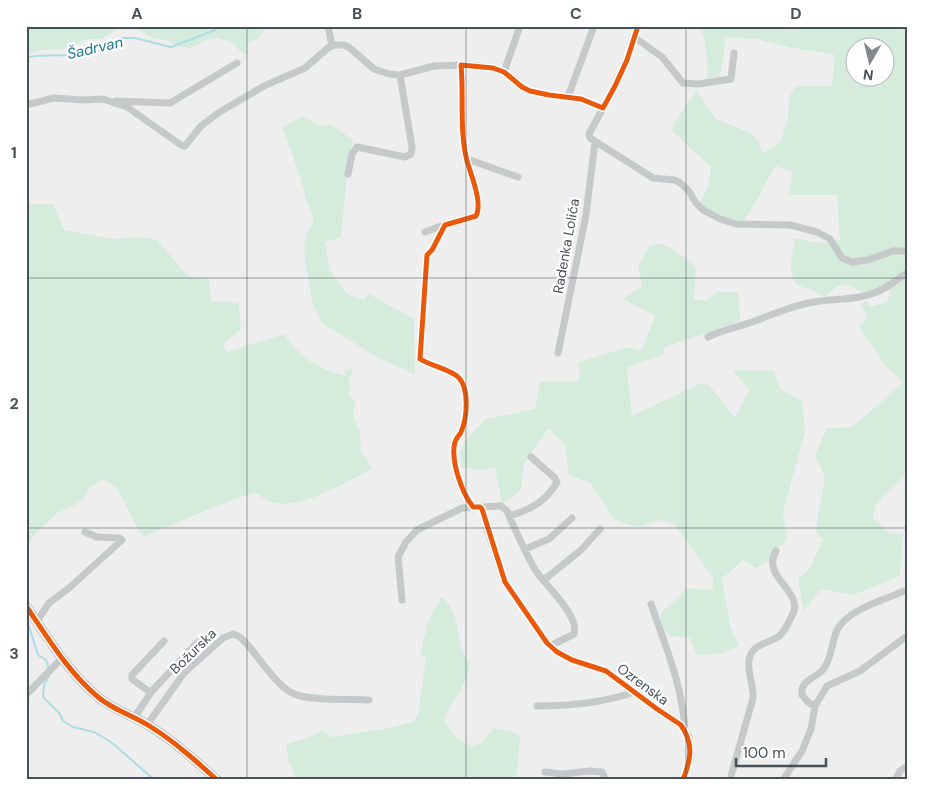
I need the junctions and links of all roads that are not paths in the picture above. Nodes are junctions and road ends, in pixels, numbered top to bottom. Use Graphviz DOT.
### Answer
graph roads {
  1 [pos="328,26"];
  2 [pos="520,26"];
  3 [pos="594,26"];
  4 [pos="638,26"];
  5 [pos="634,37"];
  6 [pos="332,46"];
  7 [pos="734,52"];
  8 [pos="237,63"];
  9 [pos="461,65"];
  10 [pos="504,72"];
  11 [pos="400,76"];
  12 [pos="568,97"];
  13 [pos="109,101"];
  14 [pos="26,105"];
  15 [pos="603,108"];
  16 [pos="595,142"];
  17 [pos="467,159"];
  18 [pos="348,174"];
  19 [pos="518,177"];
  20 [pos="426,232"];
  21 [pos="907,251"];
  22 [pos="907,273"];
  23 [pos="708,337"];
  24 [pos="558,353"];
  25 [pos="531,456"];
  26 [pos="509,516"];
  27 [pos="572,518"];
  28 [pos="600,529"];
  29 [pos="487,530"];
  30 [pos="85,532"];
  31 [pos="525,549"];
  32 [pos="776,552"];
  33 [pos="544,580"];
  34 [pos="907,590"];
  35 [pos="402,600"];
  36 [pos="651,604"];
  37 [pos="26,606"];
  38 [pos="37,621"];
  39 [pos="907,636"];
  40 [pos="164,641"];
  41 [pos="198,642"];
  42 [pos="550,646"];
  43 [pos="58,661"];
  44 [pos="634,692"];
  45 [pos="151,693"];
  46 [pos="26,695"];
  47 [pos="369,700"];
  48 [pos="537,706"];
  49 [pos="815,706"];
  50 [pos="134,718"];
  51 [pos="147,725"];
  52 [pos="685,731"];
  53 [pos="907,766"];
  54 [pos="544,772"];
  55 [pos="217,780"];
  56 [pos="603,780"];
  57 [pos="684,780"];
  58 [pos="730,780"];
  59 [pos="783,780"];
  60 [pos="895,780"];
  1 -- 6 [label="street"];
  2 -- 10 [label="street"];
  3 -- 12 [label="street"];
  4 -- 5 [label="street"];
  5 -- 7 [label="street"];
  5 -- 15 [label="street"];
  6 -- 11 [label="street"];
  6 -- 13 [label="street"];
  8 -- 13 [label="street"];
  9 -- 10 [label="street"];
  9 -- 11 [label="street"];
  9 -- 17 [label="street"];
  10 -- 12 [label="street"];
  11 -- 18 [label="street"];
  12 -- 15 [label="street"];
  13 -- 14 [label="street"];
  15 -- 16 [label="street, Radenka Lolića"];
  16 -- 21 [label="street"];
  16 -- 24 [label="street, Radenka Lolića"];
  17 -- 19 [label="street"];
  17 -- 20 [label="street"];
  22 -- 23 [label="street"];
  25 -- 26 [label="street"];
  26 -- 31 [label="street"];
  26 -- 35 [label="street"];
  27 -- 31 [label="street"];
  28 -- 33 [label="street"];
  29 -- 42 [label="street, Ozrenska"];
  30 -- 38 [label="street"];
  31 -- 33 [label="street"];
  32 -- 58 [label="street"];
  33 -- 42 [label="street"];
  34 -- 49 [label="street"];
  36 -- 52 [label="street, Ozrenska"];
  37 -- 38 [label="main road"];
  38 -- 43 [label="main road"];
  39 -- 49 [label="street"];
  40 -- 45 [label="street"];
  41 -- 45 [label="street"];
  42 -- 44 [label="street, Ozrenska"];
  43 -- 46 [label="street"];
  43 -- 50 [label="main road"];
  44 -- 48 [label="street, Ozrenska"];
  44 -- 52 [label="street, Ozrenska"];
  45 -- 50 [label="street"];
  47 -- 51 [label="street, Božurska"];
  49 -- 59 [label="street"];
  50 -- 51 [label="main road"];
  51 -- 55 [label="main road"];
  52 -- 57 [label="street, Ozrenska"];
  53 -- 60 [label="street"];
  54 -- 56 [label="street"];
}
